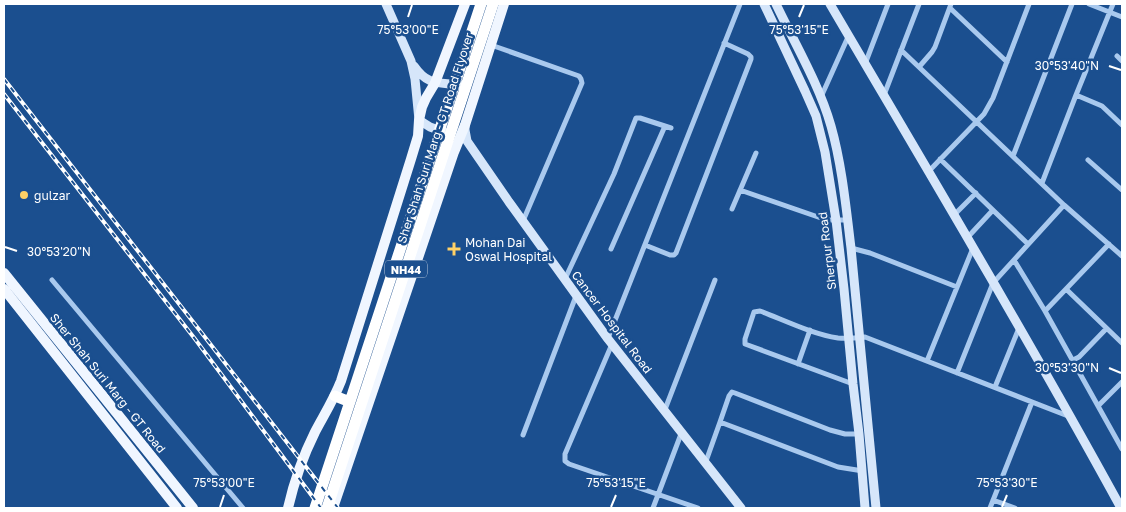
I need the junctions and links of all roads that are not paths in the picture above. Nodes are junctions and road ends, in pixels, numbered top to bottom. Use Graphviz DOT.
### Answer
graph roads {
  1 [pos="386,4"];
  2 [pos="466,4"];
  3 [pos="481,4"];
  4 [pos="493,4"];
  5 [pos="504,4"];
  6 [pos="740,4"];
  7 [pos="764,4"];
  8 [pos="776,4"];
  9 [pos="830,4"];
  10 [pos="888,4"];
  11 [pos="919,4"];
  12 [pos="1029,4"];
  13 [pos="1072,4"];
  14 [pos="1089,4"];
  15 [pos="1113,4"];
  16 [pos="950,6"];
  17 [pos="1110,11"];
  18 [pos="1122,17"];
  19 [pos="849,36"];
  20 [pos="724,43"];
  21 [pos="491,46"];
  22 [pos="902,50"];
  23 [pos="446,55"];
  24 [pos="1117,56"];
  25 [pos="1122,61"];
  26 [pos="411,62"];
  27 [pos="1007,62"];
  28 [pos="865,64"];
  29 [pos="918,67"];
  30 [pos="471,70"];
  31 [pos="435,83"];
  32 [pos="816,86"];
  33 [pos="805,91"];
  34 [pos="1076,95"];
  35 [pos="884,96"];
  36 [pos="821,98"];
  37 [pos="472,104"];
  38 [pos="419,120"];
  39 [pos="977,122"];
  40 [pos="465,125"];
  41 [pos="1122,125"];
  42 [pos="665,126"];
  43 [pos="671,128"];
  44 [pos="460,138"];
  45 [pos="440,146"];
  46 [pos="470,146"];
  47 [pos="756,152"];
  48 [pos="1013,156"];
  49 [pos="940,159"];
  50 [pos="1088,160"];
  51 [pos="929,171"];
  52 [pos="1042,183"];
  53 [pos="740,190"];
  54 [pos="1122,190"];
  55 [pos="976,193"];
  56 [pos="1064,204"];
  57 [pos="732,210"];
  58 [pos="993,210"];
  59 [pos="954,215"];
  60 [pos="836,220"];
  61 [pos="848,220"];
  62 [pos="523,222"];
  63 [pos="967,238"];
  64 [pos="1028,244"];
  65 [pos="1109,244"];
  66 [pos="645,245"];
  67 [pos="973,248"];
  68 [pos="611,249"];
  69 [pos="851,252"];
  70 [pos="1122,256"];
  71 [pos="841,258"];
  72 [pos="1014,260"];
  73 [pos="4,273"];
  74 [pos="565,279"];
  75 [pos="52,280"];
  76 [pos="714,280"];
  77 [pos="993,283"];
  78 [pos="957,287"];
  79 [pos="4,288"];
  80 [pos="1066,289"];
  81 [pos="576,295"];
  82 [pos="1046,311"];
  83 [pos="1019,328"];
  84 [pos="1106,329"];
  85 [pos="810,330"];
  86 [pos="849,338"];
  87 [pos="859,338"];
  88 [pos="610,341"];
  89 [pos="1122,343"];
  90 [pos="1073,360"];
  91 [pos="927,361"];
  92 [pos="798,364"];
  93 [pos="957,373"];
  94 [pos="1122,382"];
  95 [pos="853,384"];
  96 [pos="995,388"];
  97 [pos="335,396"];
  98 [pos="367,401"];
  99 [pos="350,402"];
  100 [pos="1032,402"];
  101 [pos="1098,406"];
  102 [pos="664,412"];
  103 [pos="1071,417"];
  104 [pos="720,422"];
  105 [pos="681,434"];
  106 [pos="860,434"];
  107 [pos="523,435"];
  108 [pos="1122,449"];
  109 [pos="705,464"];
  110 [pos="863,471"];
  111 [pos="659,495"];
  112 [pos="993,500"];
  113 [pos="177,508"];
  114 [pos="193,508"];
  115 [pos="243,508"];
  116 [pos="288,508"];
  117 [pos="315,508"];
  118 [pos="327,508"];
  119 [pos="334,508"];
  120 [pos="653,508"];
  121 [pos="698,508"];
  122 [pos="741,508"];
  123 [pos="865,508"];
  124 [pos="876,508"];
  125 [pos="990,508"];
  126 [pos="1015,508"];
  127 [pos="1121,508"];
  1 -- 26 [label="street"];
  2 -- 23 [label="main road"];
  3 -- 30 [label="highway, Sher Shah Suri Marg - GT Road Flyover / NH44"];
  4 -- 30 [label="highway, Sher Shah Suri Marg - GT Road Flyover / NH44"];
  5 -- 21 [label="main road, NH44"];
  6 -- 20 [label="street"];
  7 -- 33 [label="street, Sherpur Road"];
  8 -- 32 [label="street, Sherpur Road"];
  9 -- 19 [label="street"];
  10 -- 28 [label="street"];
  11 -- 22 [label="street"];
  12 -- 27 [label="street"];
  13 -- 48 [label="street"];
  14 -- 17 [label="street"];
  15 -- 17 [label="street"];
  16 -- 27 [label="street"];
  16 -- 29 [label="street"];
  17 -- 18 [label="street"];
  17 -- 34 [label="street"];
  19 -- 28 [label="street"];
  19 -- 36 [label="street"];
  20 -- 66 [label="street"];
  20 -- 66 [label="street"];
  21 -- 30 [label="main road, NH44"];
  21 -- 62 [label="street"];
  22 -- 29 [label="street"];
  22 -- 35 [label="street"];
  23 -- 30 [label="main road"];
  23 -- 31 [label="main road"];
  24 -- 25 [label="street"];
  26 -- 31 [label="street"];
  26 -- 38 [label="street"];
  27 -- 39 [label="street"];
  28 -- 35 [label="street"];
  29 -- 39 [label="street"];
  30 -- 37 [label="main road, NH44"];
  30 -- 45 [label="highway, Sher Shah Suri Marg - GT Road Flyover / NH44"];
  31 -- 37 [label="street"];
  31 -- 38 [label="main road"];
  32 -- 33 [label="street"];
  32 -- 36 [label="street, Sherpur Road"];
  33 -- 60 [label="street, Sherpur Road"];
  34 -- 41 [label="street"];
  34 -- 52 [label="street"];
  35 -- 51 [label="street"];
  36 -- 61 [label="street, Sherpur Road"];
  37 -- 40 [label="main road, NH44"];
  38 -- 44 [label="street"];
  38 -- 97 [label="main road"];
  39 -- 48 [label="street"];
  39 -- 49 [label="street"];
  40 -- 44 [label="main road, NH44"];
  40 -- 46 [label="street"];
  42 -- 43 [label="street"];
  42 -- 68 [label="street"];
  42 -- 74 [label="street"];
  44 -- 46 [label="street"];
  44 -- 98 [label="main road"];
  45 -- 98 [label="highway, Sher Shah Suri Marg - GT Road Flyover / NH44"];
  45 -- 99 [label="highway, Sher Shah Suri Marg - GT Road Flyover / NH44"];
  46 -- 62 [label="street, Cancer Hospital Road"];
  47 -- 53 [label="street"];
  48 -- 52 [label="street"];
  49 -- 51 [label="street"];
  49 -- 55 [label="street"];
  50 -- 54 [label="street"];
  51 -- 59 [label="street"];
  52 -- 56 [label="street"];
  53 -- 57 [label="street"];
  53 -- 60 [label="street"];
  55 -- 58 [label="street"];
  55 -- 59 [label="street"];
  56 -- 64 [label="street"];
  56 -- 65 [label="street"];
  58 -- 63 [label="street"];
  58 -- 64 [label="street"];
  59 -- 63 [label="street"];
  60 -- 61 [label="street"];
  60 -- 71 [label="street, Sherpur Road"];
  61 -- 69 [label="street, Sherpur Road"];
  62 -- 74 [label="street, Cancer Hospital Road"];
  63 -- 67 [label="street"];
  64 -- 72 [label="street"];
  65 -- 70 [label="street"];
  65 -- 80 [label="street"];
  66 -- 88 [label="street"];
  67 -- 77 [label="street"];
  67 -- 78 [label="street"];
  69 -- 71 [label="street"];
  69 -- 78 [label="street"];
  69 -- 87 [label="street, Sherpur Road"];
  71 -- 86 [label="street, Sherpur Road"];
  72 -- 77 [label="street"];
  72 -- 82 [label="street"];
  73 -- 114 [label="main road, Sher Shah Suri Marg - GT Road"];
  74 -- 81 [label="street, Cancer Hospital Road"];
  75 -- 115 [label="street"];
  76 -- 102 [label="street"];
  77 -- 83 [label="street"];
  77 -- 93 [label="street"];
  78 -- 91 [label="street"];
  79 -- 113 [label="main road, Sher Shah Suri Marg - GT Road"];
  80 -- 82 [label="street"];
  80 -- 84 [label="street"];
  81 -- 88 [label="street, Cancer Hospital Road"];
  81 -- 107 [label="street"];
  82 -- 90 [label="street"];
  83 -- 96 [label="street"];
  83 -- 103 [label="street"];
  84 -- 89 [label="street"];
  84 -- 90 [label="street"];
  85 -- 86 [label="street"];
  85 -- 92 [label="street"];
  85 -- 92 [label="street"];
  86 -- 87 [label="street"];
  86 -- 95 [label="street, Sherpur Road"];
  87 -- 91 [label="street"];
  87 -- 124 [label="street, Sherpur Road"];
  88 -- 102 [label="street, Cancer Hospital Road"];
  88 -- 111 [label="street"];
  90 -- 101 [label="street"];
  91 -- 93 [label="street"];
  92 -- 95 [label="street"];
  93 -- 96 [label="street"];
  94 -- 101 [label="street"];
  95 -- 106 [label="street, Sherpur Road"];
  96 -- 100 [label="street"];
  97 -- 99 [label="highway"];
  97 -- 116 [label="main road"];
  98 -- 118 [label="highway, Sher Shah Suri Marg - GT Road Flyover / NH44"];
  98 -- 119 [label="main road"];
  99 -- 117 [label="highway, Sher Shah Suri Marg - GT Road Flyover / NH44"];
  100 -- 103 [label="street"];
  100 -- 112 [label="street"];
  101 -- 108 [label="street"];
  102 -- 105 [label="street, Cancer Hospital Road"];
  103 -- 127 [label="street"];
  104 -- 106 [label="street"];
  104 -- 109 [label="street"];
  104 -- 110 [label="street"];
  105 -- 109 [label="street, Cancer Hospital Road"];
  105 -- 111 [label="street"];
  106 -- 110 [label="street, Sherpur Road"];
  109 -- 122 [label="street, Cancer Hospital Road"];
  110 -- 123 [label="street, Sherpur Road"];
  111 -- 120 [label="street"];
  111 -- 121 [label="street"];
  112 -- 125 [label="street"];
  112 -- 126 [label="street"];
}
